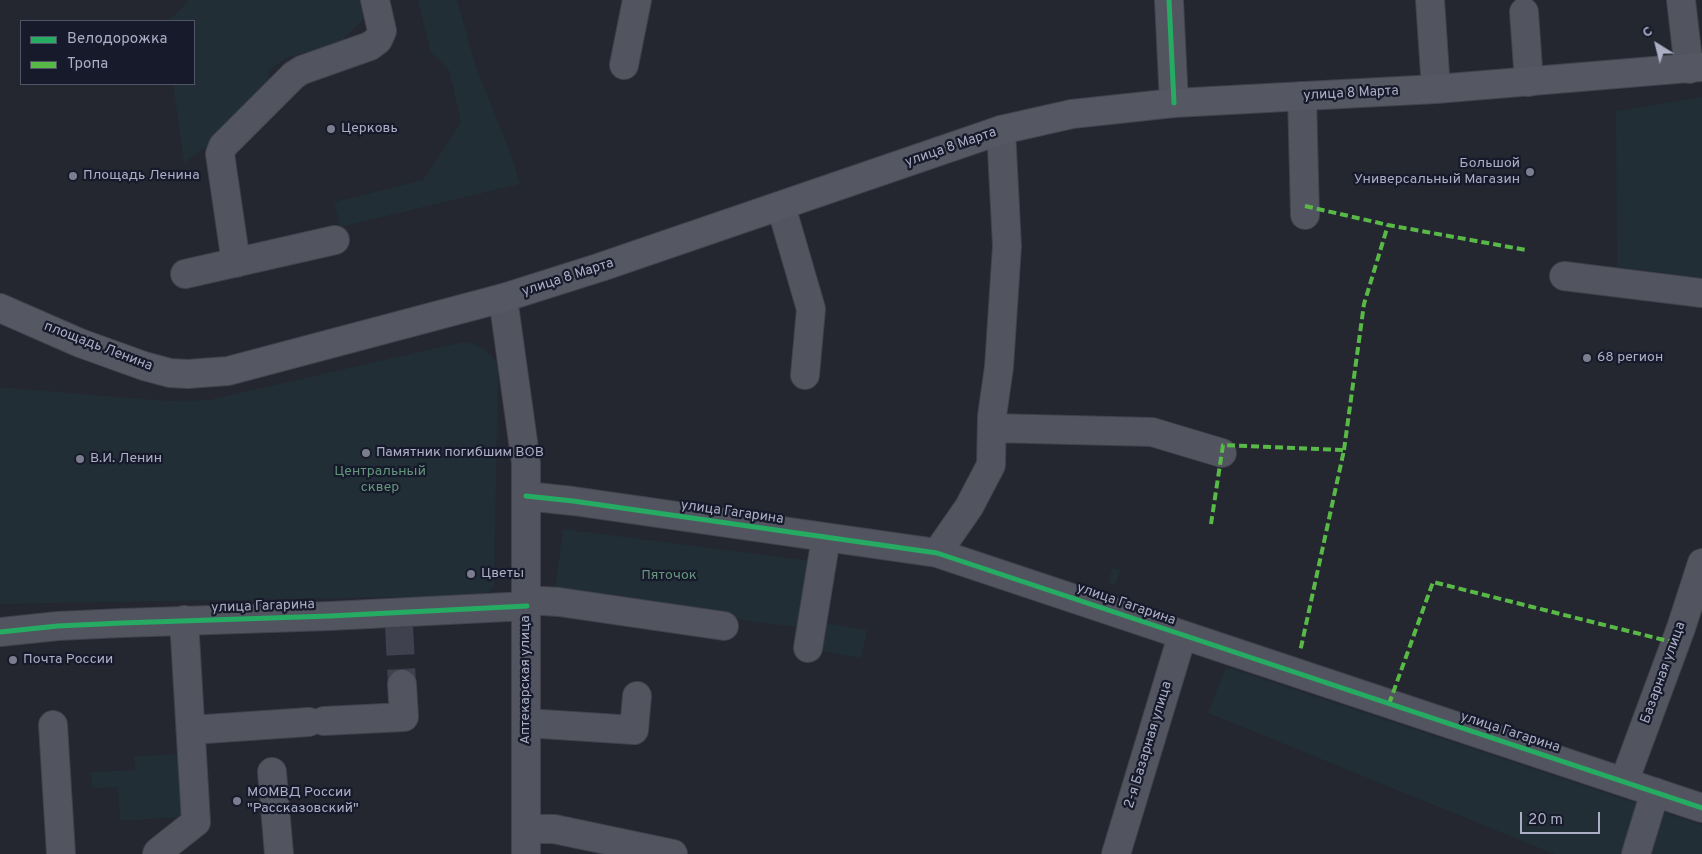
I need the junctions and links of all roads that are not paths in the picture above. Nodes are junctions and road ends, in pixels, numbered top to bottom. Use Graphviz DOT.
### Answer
graph roads {
  1 [pos="375,0"];
  2 [pos="637,0"];
  3 [pos="1169,0"];
  4 [pos="1430,0"];
  5 [pos="1681,0"];
  6 [pos="1524,12"];
  7 [pos="624,65"];
  8 [pos="1695,68"];
  9 [pos="1529,82"];
  10 [pos="1436,89"];
  11 [pos="1302,96"];
  12 [pos="1174,103"];
  13 [pos="1001,130"];
  14 [pos="781,206"];
  15 [pos="1305,215"];
  16 [pos="335,240"];
  17 [pos="236,263"];
  18 [pos="185,274"];
  19 [pos="1564,276"];
  20 [pos="1702,293"];
  21 [pos="503,298"];
  22 [pos="0,308"];
  23 [pos="228,371"];
  24 [pos="806,375"];
  25 [pos="992,428"];
  26 [pos="1222,453"];
  27 [pos="526,496"];
  28 [pos="826,538"];
  29 [pos="937,553"];
  30 [pos="1702,563"];
  31 [pos="526,603"];
  32 [pos="184,620"];
  33 [pos="724,626"];
  34 [pos="0,632"];
  35 [pos="1182,636"];
  36 [pos="808,648"];
  37 [pos="402,684"];
  38 [pos="636,696"];
  39 [pos="526,723"];
  40 [pos="53,725"];
  41 [pos="191,730"];
  42 [pos="272,772"];
  43 [pos="1624,782"];
  44 [pos="1655,792"];
  45 [pos="1702,808"];
  46 [pos="526,842"];
  47 [pos="61,854"];
  48 [pos="157,854"];
  49 [pos="278,854"];
  50 [pos="673,854"];
  51 [pos="1116,854"];
  52 [pos="1636,854"];
  1 -- 17 [label="street"];
  2 -- 7 [label="street"];
  3 -- 12 [label="street"];
  4 -- 10 [label="street"];
  5 -- 8 [label="street"];
  6 -- 9 [label="street"];
  8 -- 9 [label="main road, улица 8 Марта"];
  9 -- 10 [label="main road, улица 8 Марта"];
  10 -- 11 [label="main road, улица 8 Марта"];
  11 -- 12 [label="main road, улица 8 Марта"];
  11 -- 15 [label="street"];
  12 -- 13 [label="main road, улица 8 Марта"];
  13 -- 14 [label="main road, улица 8 Марта"];
  13 -- 25 [label="street"];
  14 -- 21 [label="main road, улица 8 Марта"];
  14 -- 24 [label="street"];
  16 -- 17 [label="street"];
  17 -- 18 [label="street"];
  19 -- 20 [label="street"];
  21 -- 23 [label="main road, улица 8 Марта"];
  21 -- 27 [label="street, Аптекарская улица"];
  22 -- 23 [label="main road, площадь Ленина"];
  25 -- 26 [label="street"];
  25 -- 29 [label="street"];
  27 -- 28 [label="street, улица Гагарина"];
  27 -- 31 [label="street, Аптекарская улица"];
  28 -- 29 [label="street, улица Гагарина"];
  28 -- 36 [label="street"];
  29 -- 35 [label="street, улица Гагарина"];
  30 -- 43 [label="street, Базарная улица"];
  31 -- 32 [label="street, улица Гагарина"];
  31 -- 33 [label="street, улица Гагарина"];
  31 -- 39 [label="street, Аптекарская улица"];
  32 -- 34 [label="street, улица Гагарина"];
  32 -- 41 [label="street"];
  35 -- 43 [label="street, улица Гагарина"];
  35 -- 51 [label="street, 2-я Базарная улица"];
  37 -- 41 [label="street"];
  38 -- 39 [label="street"];
  39 -- 46 [label="street, Аптекарская улица"];
  40 -- 47 [label="street"];
  41 -- 48 [label="street"];
  42 -- 49 [label="street"];
  43 -- 44 [label="street, улица Гагарина"];
  44 -- 45 [label="street, улица Гагарина"];
  44 -- 52 [label="street"];
  46 -- 50 [label="street"];
}
